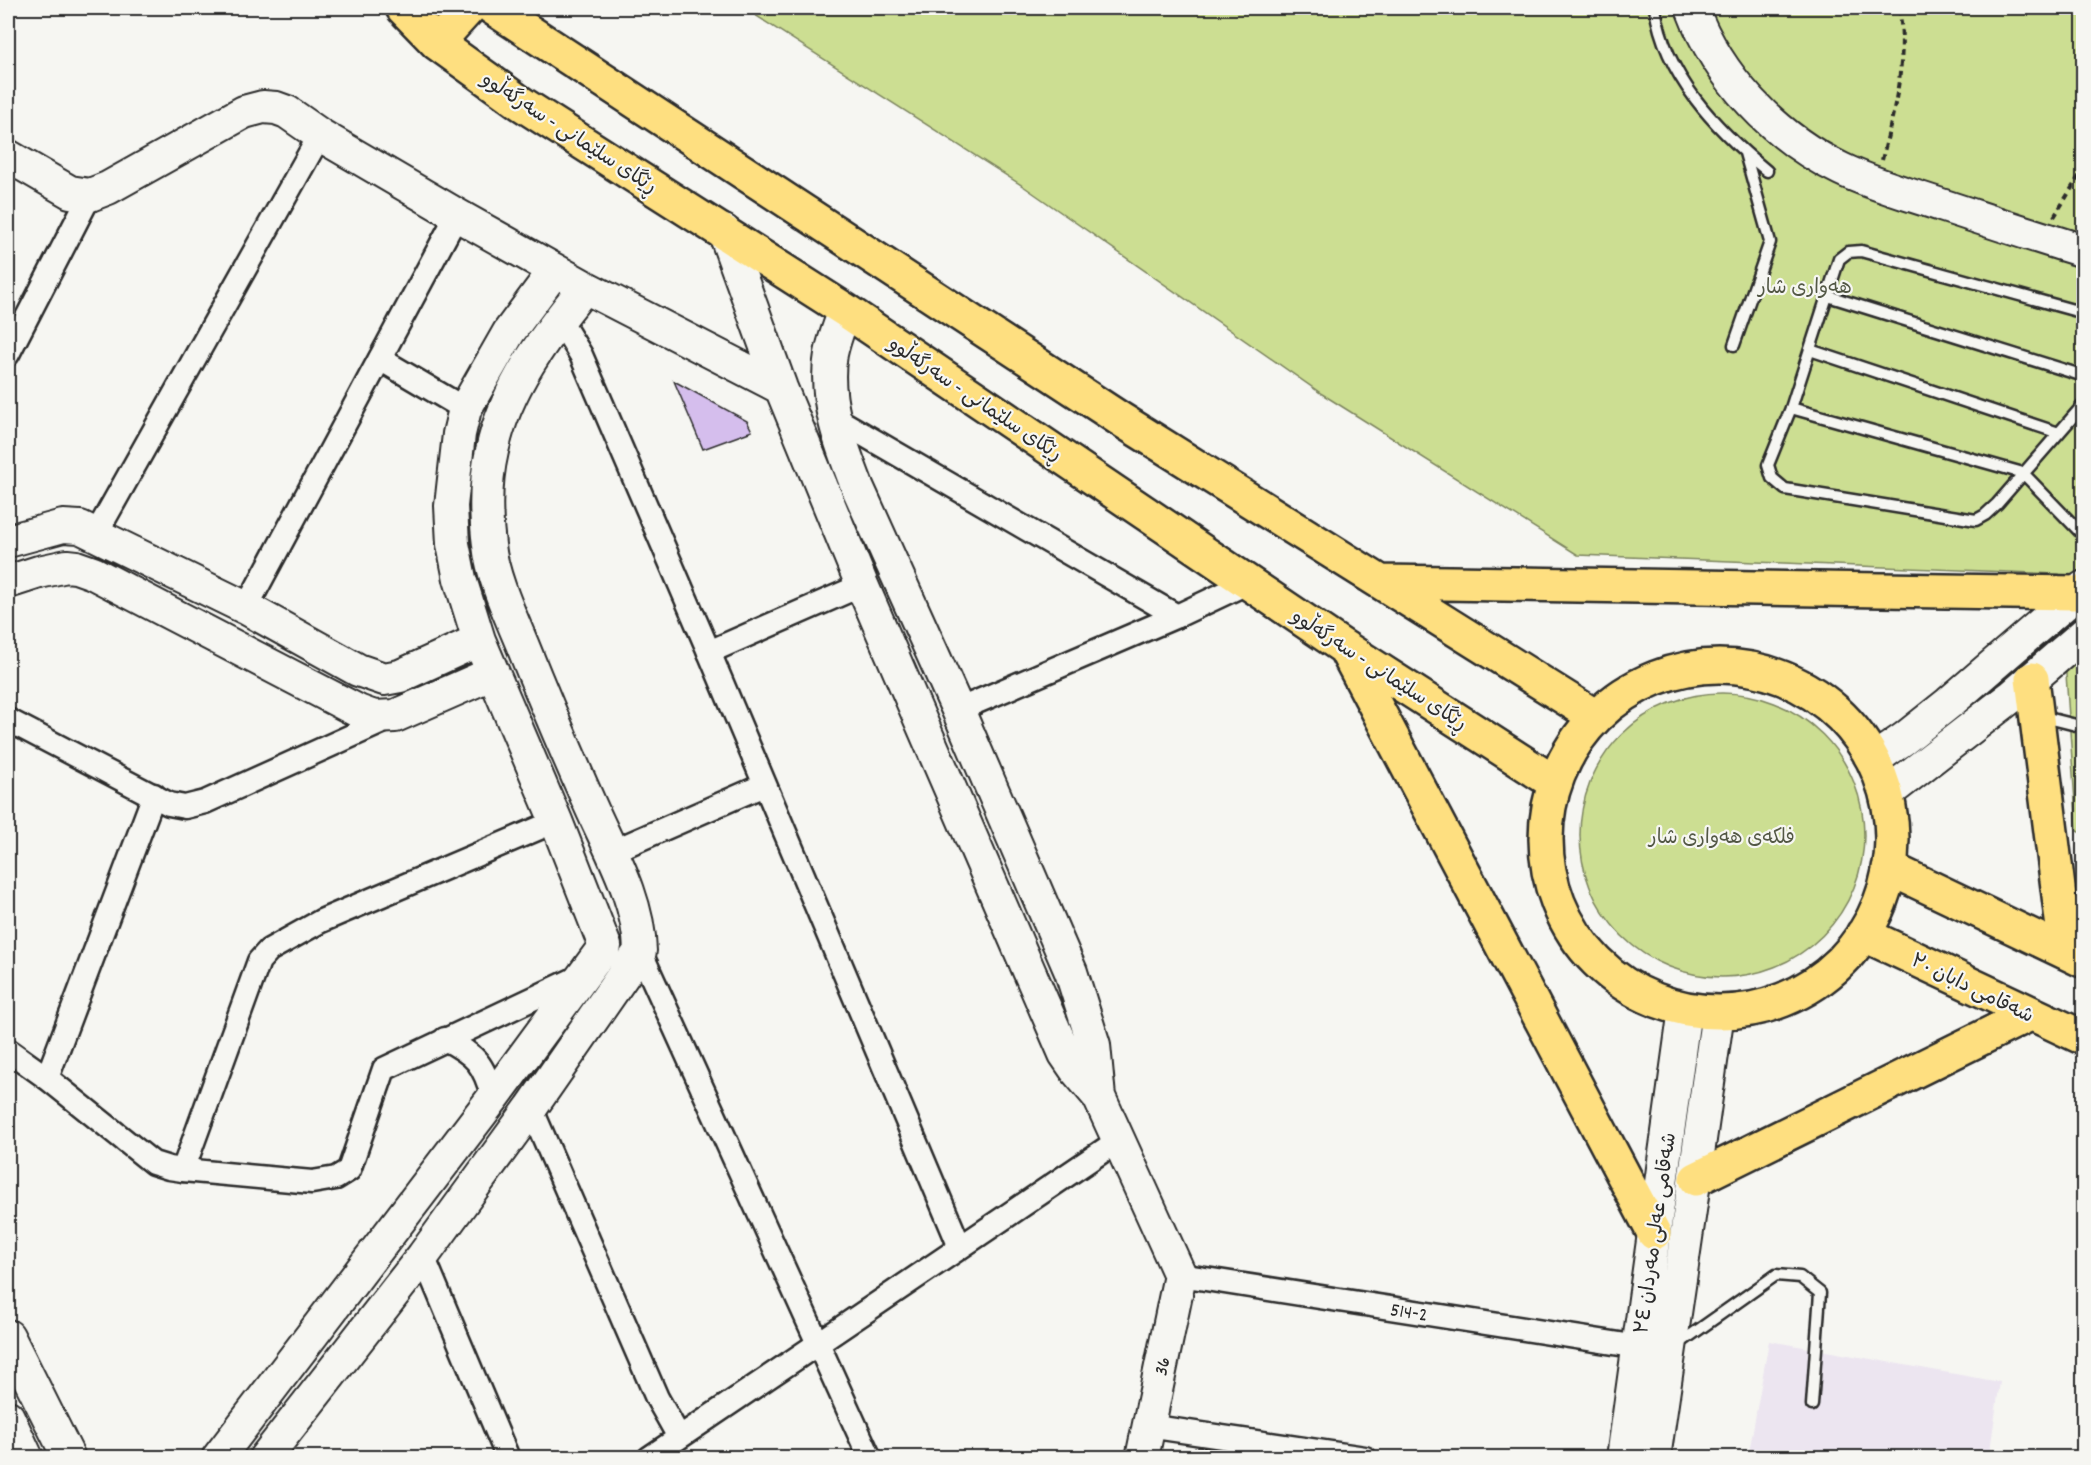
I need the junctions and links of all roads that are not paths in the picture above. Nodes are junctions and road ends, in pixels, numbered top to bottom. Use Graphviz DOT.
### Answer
graph roads {
  1 [pos="403,8"];
  2 [pos="469,8"];
  3 [pos="493,8"];
  4 [pos="1655,8"];
  5 [pos="1692,8"];
  6 [pos="437,43"];
  7 [pos="320,135"];
  8 [pos="1745,152"];
  9 [pos="8,156"];
  10 [pos="1767,171"];
  11 [pos="90,195"];
  12 [pos="457,215"];
  13 [pos="724,231"];
  14 [pos="2084,251"];
  15 [pos="555,270"];
  16 [pos="585,287"];
  17 [pos="1828,296"];
  18 [pos="531,302"];
  19 [pos="845,310"];
  20 [pos="2084,313"];
  21 [pos="559,319"];
  22 [pos="1734,345"];
  23 [pos="1810,350"];
  24 [pos="8,354"];
  25 [pos="380,359"];
  26 [pos="2084,376"];
  27 [pos="781,388"];
  28 [pos="2084,404"];
  29 [pos="1791,408"];
  30 [pos="465,409"];
  31 [pos="835,418"];
  32 [pos="2059,433"];
  33 [pos="2023,473"];
  34 [pos="96,534"];
  35 [pos="2084,536"];
  36 [pos="8,541"];
  37 [pos="8,582"];
  38 [pos="1250,582"];
  39 [pos="1383,582"];
  40 [pos="862,585"];
  41 [pos="2081,590"];
  42 [pos="246,608"];
  43 [pos="1177,616"];
  44 [pos="2084,634"];
  45 [pos="466,646"];
  46 [pos="1345,648"];
  47 [pos="2009,651"];
  48 [pos="709,652"];
  49 [pos="481,678"];
  50 [pos="2032,679"];
  51 [pos="958,710"];
  52 [pos="2036,715"];
  53 [pos="395,716"];
  54 [pos="1596,717"];
  55 [pos="8,720"];
  56 [pos="2084,728"];
  57 [pos="1873,760"];
  58 [pos="1555,783"];
  59 [pos="764,785"];
  60 [pos="1886,794"];
  61 [pos="154,795"];
  62 [pos="556,821"];
  63 [pos="611,852"];
  64 [pos="1889,868"];
  65 [pos="1863,934"];
  66 [pos="640,951"];
  67 [pos="2075,956"];
  68 [pos="583,975"];
  69 [pos="1685,1009"];
  70 [pos="1718,1012"];
  71 [pos="2030,1014"];
  72 [pos="2084,1038"];
  73 [pos="445,1039"];
  74 [pos="8,1050"];
  75 [pos="47,1077"];
  76 [pos="1099,1097"];
  77 [pos="493,1098"];
  78 [pos="531,1108"];
  79 [pos="1119,1140"];
  80 [pos="183,1170"];
  81 [pos="1696,1179"];
  82 [pos="1654,1233"];
  83 [pos="960,1247"];
  84 [pos="423,1256"];
  85 [pos="1180,1275"];
  86 [pos="8,1336"];
  87 [pos="818,1344"];
  88 [pos="1639,1347"];
  89 [pos="1669,1350"];
  90 [pos="1812,1405"];
  91 [pos="8,1417"];
  92 [pos="1148,1426"];
  93 [pos="679,1437"];
  94 [pos="75,1456"];
  95 [pos="27,1458"];
  96 [pos="218,1458"];
  97 [pos="265,1458"];
  98 [pos="508,1458"];
  99 [pos="649,1458"];
  100 [pos="870,1458"];
  101 [pos="1142,1458"];
  102 [pos="1365,1458"];
  103 [pos="1623,1458"];
  104 [pos="1654,1458"];
  1 -- 6 [label="main road, ڕێگای سلێمانی - سەرگەڵوو"];
  2 -- 6 [label="main road"];
  3 -- 39 [label="main road"];
  4 -- 8 [label="lane"];
  5 -- 14 [label="street"];
  6 -- 13 [label="main road, ڕێگای سلێمانی - سەرگەڵوو"];
  7 -- 11 [label="street"];
  7 -- 12 [label="street"];
  7 -- 34 [label="street"];
  8 -- 10 [label="lane"];
  8 -- 22 [label="lane"];
  9 -- 11 [label="street"];
  11 -- 24 [label="street"];
  12 -- 15 [label="street"];
  12 -- 25 [label="street"];
  13 -- 19 [label="main road, ڕێگای سلێمانی - سەرگەڵوو"];
  13 -- 27 [label="street"];
  15 -- 16 [label="street"];
  15 -- 18 [label="street"];
  16 -- 21 [label="street"];
  16 -- 27 [label="street"];
  17 -- 20 [label="lane"];
  17 -- 23 [label="lane"];
  17 -- 26 [label="lane"];
  18 -- 21 [label="street"];
  18 -- 30 [label="street"];
  19 -- 31 [label="street"];
  19 -- 38 [label="main road, ڕێگای سلێمانی - سەرگەڵوو"];
  21 -- 48 [label="street"];
  21 -- 63 [label="street"];
  23 -- 29 [label="lane"];
  23 -- 32 [label="lane"];
  25 -- 30 [label="street"];
  25 -- 42 [label="street"];
  27 -- 40 [label="street"];
  28 -- 32 [label="lane"];
  29 -- 33 [label="lane"];
  29 -- 33 [label="lane"];
  30 -- 45 [label="street"];
  31 -- 43 [label="street"];
  31 -- 51 [label="street"];
  32 -- 33 [label="lane"];
  33 -- 35 [label="lane"];
  34 -- 36 [label="street"];
  34 -- 42 [label="street"];
  37 -- 53 [label="street"];
  38 -- 43 [label="street"];
  38 -- 46 [label="main road, ڕێگای سلێمانی - سەرگەڵوو"];
  39 -- 41 [label="main road"];
  39 -- 54 [label="main road"];
  40 -- 48 [label="street"];
  40 -- 76 [label="street"];
  41 -- 47 [label="street"];
  42 -- 45 [label="street"];
  43 -- 51 [label="street"];
  44 -- 50 [label="street"];
  45 -- 49 [label="street"];
  46 -- 58 [label="main road, ڕێگای سلێمانی - سەرگەڵوو"];
  46 -- 82 [label="main road"];
  47 -- 50 [label="street"];
  47 -- 57 [label="street"];
  48 -- 59 [label="street"];
  49 -- 53 [label="street"];
  49 -- 62 [label="street"];
  50 -- 52 [label="main road"];
  50 -- 60 [label="street"];
  51 -- 76 [label="street"];
  52 -- 56 [label="lane"];
  52 -- 67 [label="main road"];
  53 -- 61 [label="street"];
  54 -- 57 [label="main road"];
  54 -- 58 [label="main road"];
  55 -- 61 [label="street"];
  57 -- 60 [label="main road"];
  58 -- 69 [label="main road"];
  59 -- 63 [label="street"];
  59 -- 83 [label="street"];
  60 -- 64 [label="main road"];
  61 -- 75 [label="street"];
  62 -- 68 [label="street"];
  62 -- 80 [label="street"];
  63 -- 66 [label="street"];
  64 -- 65 [label="main road"];
  64 -- 67 [label="main road"];
  65 -- 70 [label="main road"];
  65 -- 71 [label="main road, شەقامی دابان ٣٠"];
  66 -- 68 [label="street"];
  66 -- 78 [label="street"];
  66 -- 87 [label="street"];
  68 -- 73 [label="street"];
  68 -- 77 [label="street"];
  69 -- 70 [label="main road"];
  69 -- 82 [label="street, شەقامی عەلی مەردان ٣٤"];
  70 -- 81 [label="street, شەقامی عەلی مەردان ٣٤"];
  71 -- 72 [label="main road, شەقامی دابان ٣٠"];
  71 -- 81 [label="main road"];
  73 -- 77 [label="street"];
  73 -- 80 [label="street"];
  74 -- 75 [label="street"];
  75 -- 80 [label="street"];
  76 -- 79 [label="street"];
  77 -- 96 [label="street"];
  78 -- 84 [label="street"];
  78 -- 93 [label="street"];
  79 -- 83 [label="street"];
  79 -- 85 [label="street"];
  81 -- 89 [label="street, شەقامی عەلی مەردان ٣٤"];
  82 -- 88 [label="street, شەقامی عەلی مەردان ٣٤"];
  83 -- 87 [label="street"];
  84 -- 97 [label="street"];
  84 -- 98 [label="street"];
  85 -- 88 [label="street, 514-2"];
  85 -- 92 [label="street, 36"];
  86 -- 94 [label="street"];
  87 -- 93 [label="street"];
  87 -- 100 [label="street"];
  88 -- 103 [label="street, شەقامی عەلی مەردان ٣٤"];
  89 -- 90 [label="lane"];
  89 -- 104 [label="street, شەقامی عەلی مەردان ٣٤"];
  91 -- 95 [label="street"];
  92 -- 101 [label="street, 36"];
  92 -- 102 [label="street"];
  93 -- 99 [label="street"];
}
